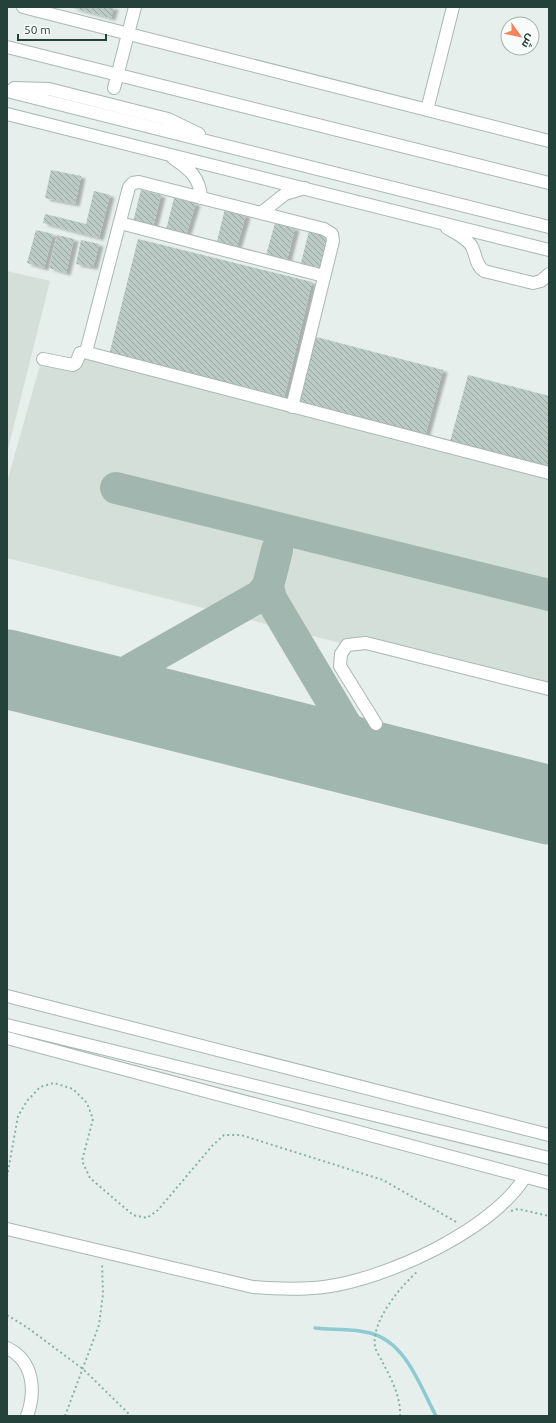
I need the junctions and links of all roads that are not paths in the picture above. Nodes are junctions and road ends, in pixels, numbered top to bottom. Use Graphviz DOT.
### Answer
graph roads {
  1 [pos="23,7"];
  2 [pos="135,7"];
  3 [pos="453,7"];
  4 [pos="128,33"];
  5 [pos="7,47"];
  6 [pos="118,74"];
  7 [pos="7,88"];
  8 [pos="114,88"];
  9 [pos="7,91"];
  10 [pos="88,100"];
  11 [pos="427,110"];
  12 [pos="136,111"];
  13 [pos="7,114"];
  14 [pos="7,117"];
  15 [pos="29,120"];
  16 [pos="549,141"];
  17 [pos="220,144"];
  18 [pos="168,154"];
  19 [pos="549,183"];
  20 [pos="307,188"];
  21 [pos="201,198"];
  22 [pos="261,213"];
  23 [pos="434,220"];
  24 [pos="120,222"];
  25 [pos="549,227"];
  26 [pos="549,250"];
  27 [pos="549,274"];
  28 [pos="324,276"];
  29 [pos="86,352"];
  30 [pos="43,359"];
  31 [pos="292,407"];
  32 [pos="549,473"];
  33 [pos="549,689"];
  34 [pos="376,724"];
  35 [pos="7,996"];
  36 [pos="7,1025"];
  37 [pos="7,1038"];
  38 [pos="549,1135"];
  39 [pos="549,1158"];
  40 [pos="525,1177"];
  41 [pos="549,1182"];
  42 [pos="7,1229"];
  43 [pos="7,1348"];
  44 [pos="27,1416"];
  1 -- 4 [label="street"];
  2 -- 4 [label="street"];
  3 -- 11 [label="street"];
  4 -- 6 [label="street"];
  4 -- 11 [label="street"];
  5 -- 6 [label="street"];
  6 -- 8 [label="street"];
  6 -- 19 [label="street"];
  7 -- 10 [label="street"];
  8 -- 10 [label="street"];
  8 -- 12 [label="street"];
  9 -- 17 [label="street"];
  10 -- 12 [label="street"];
  11 -- 16 [label="street"];
  12 -- 17 [label="street"];
  13 -- 15 [label="street"];
  14 -- 15 [label="street"];
  15 -- 18 [label="street"];
  17 -- 25 [label="street"];
  18 -- 20 [label="street"];
  18 -- 21 [label="street"];
  20 -- 22 [label="street"];
  20 -- 23 [label="street"];
  21 -- 22 [label="street"];
  21 -- 24 [label="street"];
  22 -- 28 [label="street"];
  23 -- 26 [label="street"];
  23 -- 27 [label="street"];
  24 -- 28 [label="street"];
  24 -- 29 [label="street"];
  28 -- 31 [label="street"];
  29 -- 30 [label="street"];
  29 -- 31 [label="street"];
  31 -- 32 [label="street"];
  33 -- 34 [label="street"];
  35 -- 38 [label="street"];
  36 -- 39 [label="street"];
  37 -- 40 [label="street"];
  40 -- 41 [label="street"];
  40 -- 42 [label="street"];
  43 -- 44 [label="street"];
}
